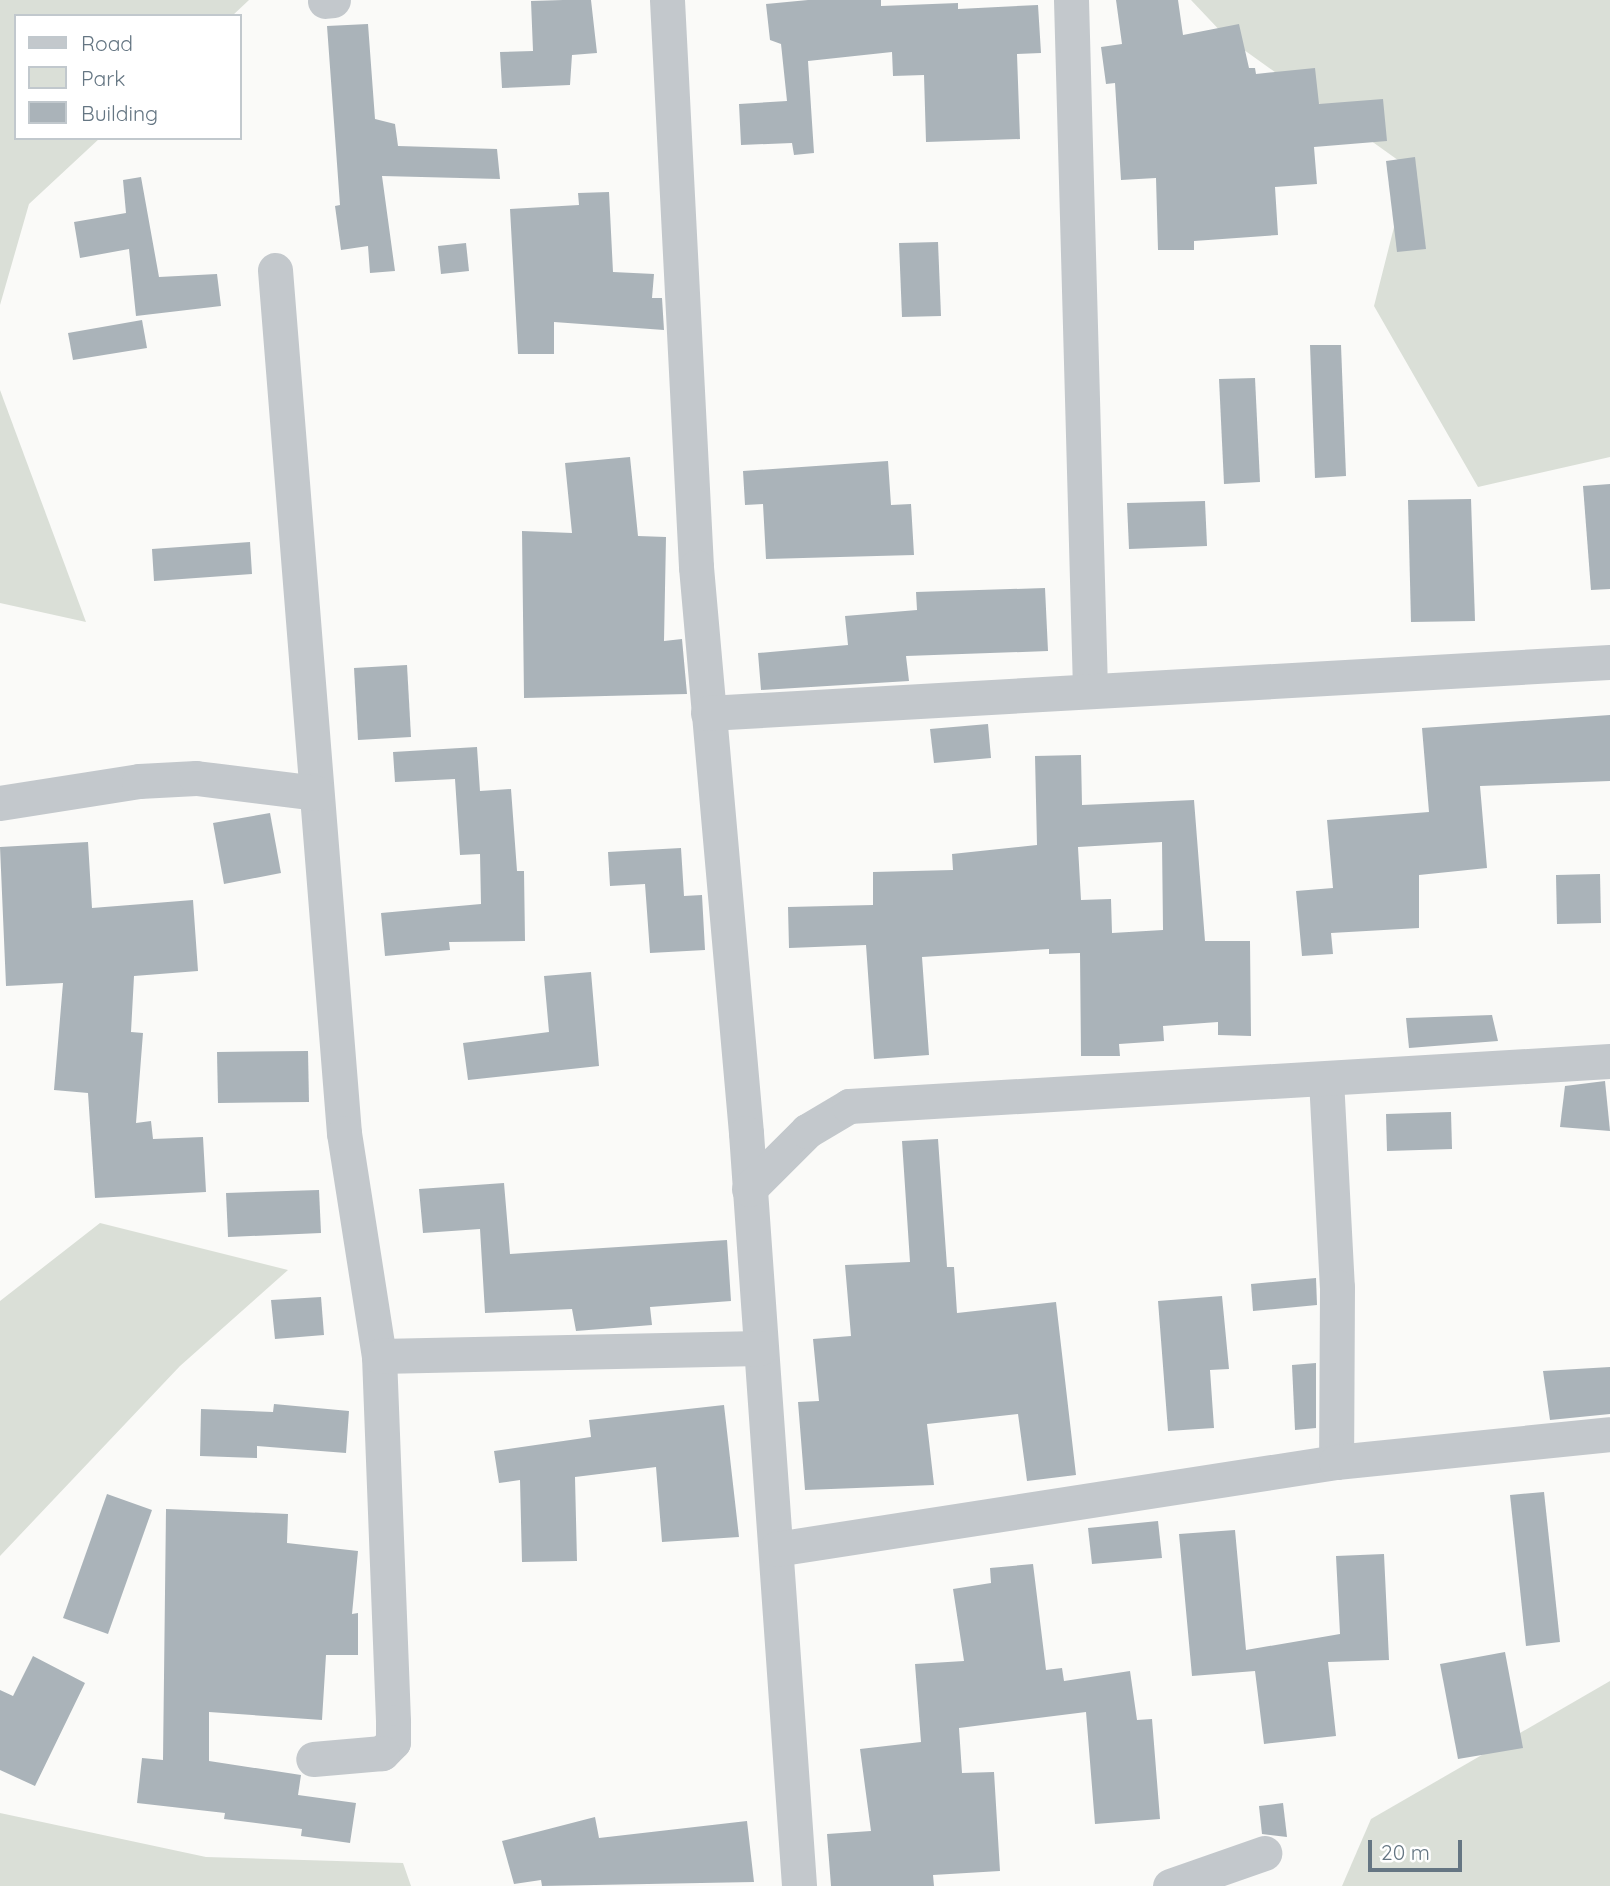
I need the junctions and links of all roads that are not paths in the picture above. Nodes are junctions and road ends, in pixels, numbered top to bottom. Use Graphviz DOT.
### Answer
graph roads {
  1 [pos="333,0"];
  2 [pos="667,0"];
  3 [pos="1071,0"];
  4 [pos="324,1"];
  5 [pos="275,270"];
  6 [pos="1610,662"];
  7 [pos="1090,691"];
  8 [pos="708,713"];
  9 [pos="316,793"];
  10 [pos="0,803"];
  11 [pos="1610,1060"];
  12 [pos="1326,1079"];
  13 [pos="749,1189"];
  14 [pos="760,1348"];
  15 [pos="379,1356"];
  16 [pos="1610,1434"];
  17 [pos="1336,1462"];
  18 [pos="776,1549"];
  19 [pos="313,1759"];
  20 [pos="1264,1853"];
  21 [pos="799,1886"];
  22 [pos="1170,1886"];
  1 -- 4 [label="street"];
  2 -- 8 [label="street"];
  3 -- 7 [label="street"];
  5 -- 9 [label="street"];
  6 -- 7 [label="street"];
  7 -- 8 [label="street"];
  8 -- 13 [label="street"];
  9 -- 10 [label="street"];
  9 -- 15 [label="street"];
  11 -- 12 [label="street"];
  12 -- 13 [label="street"];
  12 -- 17 [label="street"];
  13 -- 14 [label="street"];
  14 -- 15 [label="street"];
  14 -- 18 [label="street"];
  15 -- 19 [label="street"];
  16 -- 17 [label="street"];
  17 -- 18 [label="street"];
  18 -- 21 [label="street"];
  20 -- 22 [label="street"];
}
